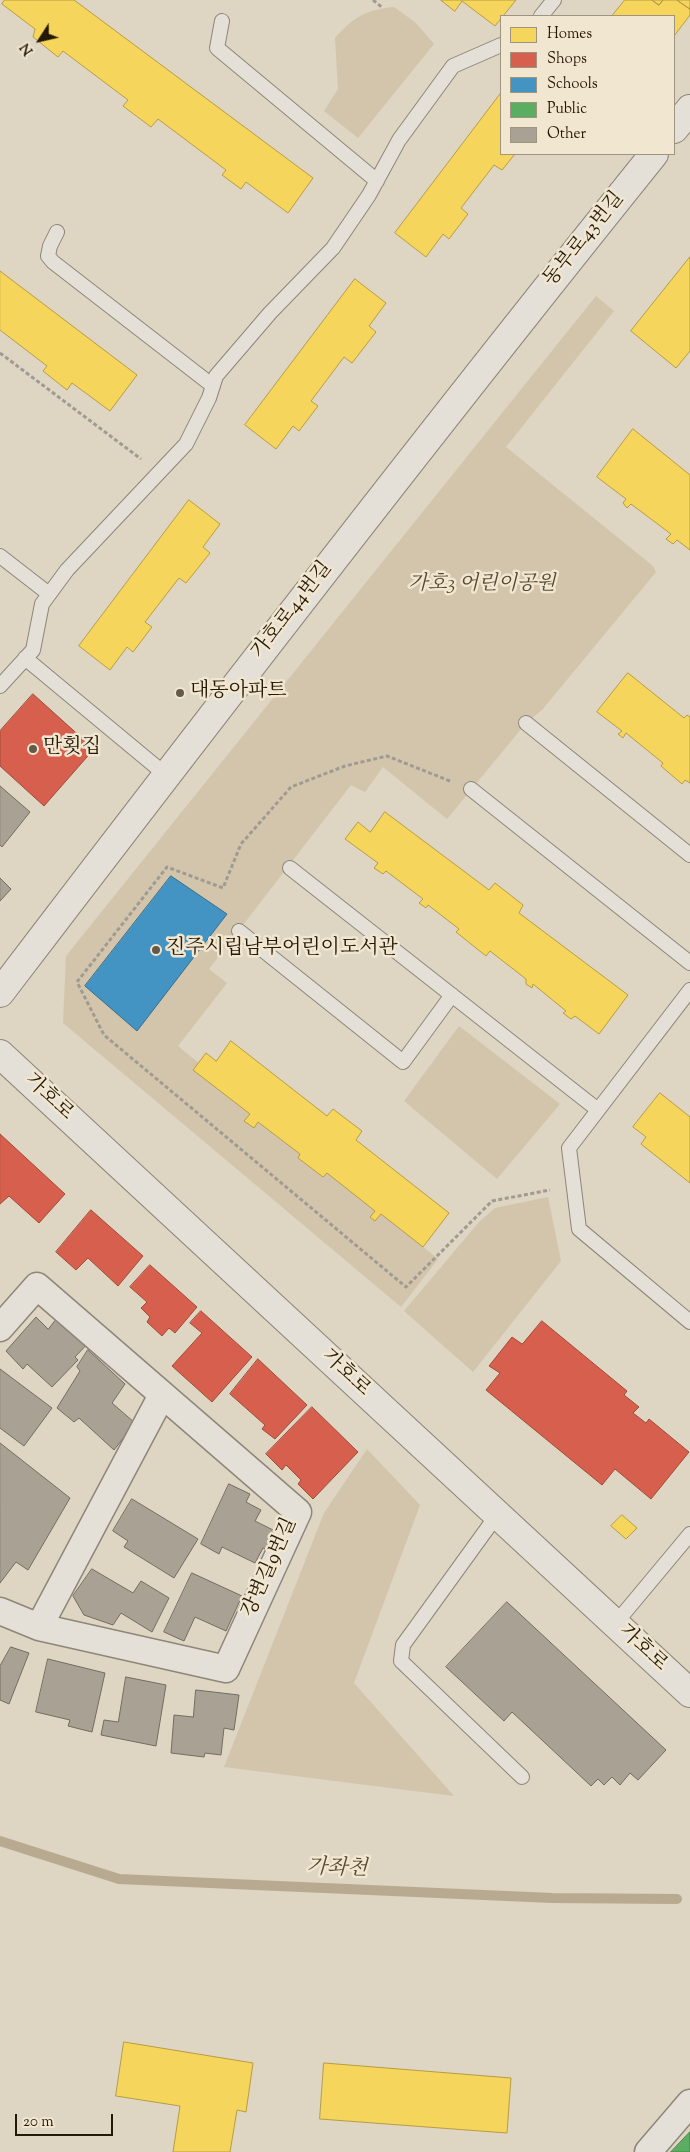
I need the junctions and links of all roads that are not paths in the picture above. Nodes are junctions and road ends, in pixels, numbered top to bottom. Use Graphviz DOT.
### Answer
graph roads {
  1 [pos="554,0"];
  2 [pos="542,15"];
  3 [pos="222,21"];
  4 [pos="500,45"];
  5 [pos="690,109"];
  6 [pos="675,128"];
  7 [pos="653,155"];
  8 [pos="377,181"];
  9 [pos="57,232"];
  10 [pos="515,326"];
  11 [pos="213,386"];
  12 [pos="0,556"];
  13 [pos="49,594"];
  14 [pos="26,658"];
  15 [pos="0,686"];
  16 [pos="526,723"];
  17 [pos="166,775"];
  18 [pos="471,789"];
  19 [pos="690,855"];
  20 [pos="290,868"];
  21 [pos="239,931"];
  22 [pos="690,963"];
  23 [pos="690,990"];
  24 [pos="0,993"];
  25 [pos="452,995"];
  26 [pos="0,1054"];
  27 [pos="598,1110"];
  28 [pos="690,1322"];
  29 [pos="0,1328"];
  30 [pos="162,1394"];
  31 [pos="497,1515"];
  32 [pos="690,1534"];
  33 [pos="0,1611"];
  34 [pos="615,1624"];
  35 [pos="39,1627"];
  36 [pos="690,1693"];
  37 [pos="522,1777"];
  38 [pos="690,2103"];
  39 [pos="648,2152"];
  1 -- 2 [label="lane"];
  3 -- 8 [label="lane"];
  4 -- 8 [label="lane"];
  5 -- 6 [label="street"];
  7 -- 10 [label="street, 동부로43번길"];
  8 -- 11 [label="lane"];
  9 -- 11 [label="lane"];
  10 -- 17 [label="street, 가호로44번길"];
  11 -- 13 [label="lane"];
  12 -- 13 [label="lane"];
  13 -- 14 [label="lane"];
  14 -- 15 [label="lane"];
  14 -- 17 [label="lane"];
  16 -- 19 [label="lane"];
  17 -- 24 [label="street, 가호로44번길"];
  18 -- 22 [label="lane"];
  20 -- 25 [label="lane"];
  21 -- 25 [label="lane"];
  23 -- 27 [label="lane"];
  25 -- 27 [label="lane"];
  26 -- 31 [label="street, 가호로"];
  27 -- 28 [label="lane"];
  29 -- 30 [label="street, 강변길9번길"];
  30 -- 35 [label="street"];
  30 -- 35 [label="street, 강변길9번길"];
  31 -- 34 [label="street, 가호로"];
  31 -- 37 [label="lane"];
  32 -- 34 [label="lane"];
  33 -- 35 [label="street, 강변길9번길"];
  34 -- 36 [label="street, 가호로"];
  38 -- 39 [label="street"];
}
